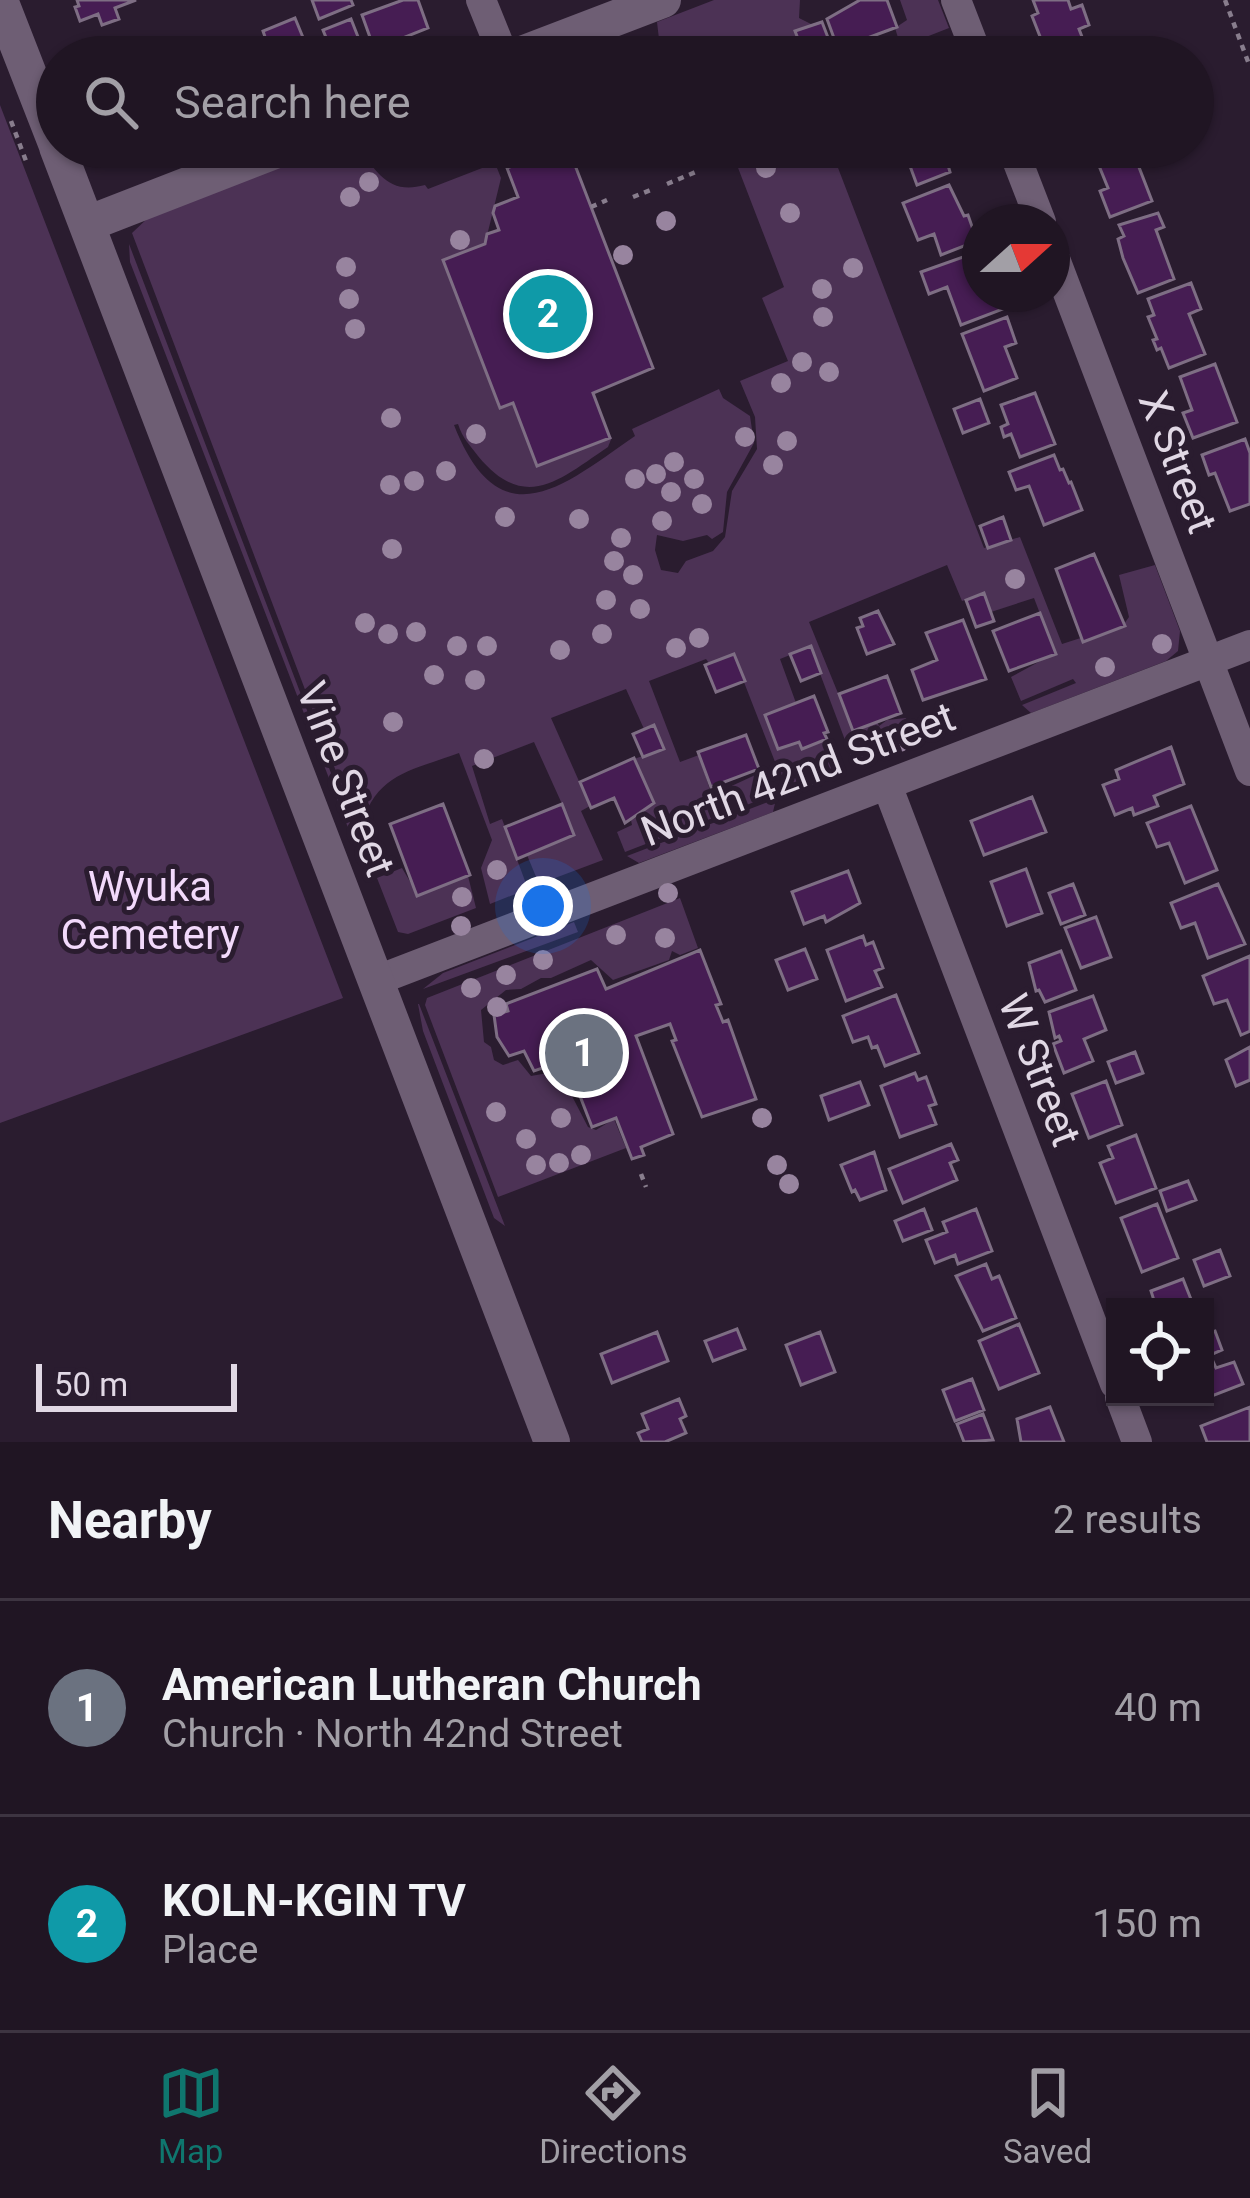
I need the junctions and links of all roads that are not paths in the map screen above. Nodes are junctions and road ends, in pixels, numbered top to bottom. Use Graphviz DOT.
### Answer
graph roads {
  1 [pos="1,0"];
  2 [pos="481,0"];
  3 [pos="663,0"];
  4 [pos="956,0"];
  5 [pos="495,36"];
  6 [pos="569,36"];
  7 [pos="970,36"];
  8 [pos="36,92"];
  9 [pos="65,168"];
  10 [pos="231,168"];
  11 [pos="1020,168"];
  12 [pos="1034,204"];
  13 [pos="87,224"];
  14 [pos="1070,298"];
  15 [pos="1250,645"];
  16 [pos="1208,661"];
  17 [pos="1250,771"];
  18 [pos="886,785"];
  19 [pos="375,981"];
  20 [pos="1106,1360"];
  21 [pos="1123,1406"];
  22 [pos="552,1442"];
  23 [pos="1137,1442"];
  1 -- 8 [label="main road, Vine Street"];
  2 -- 5 [label="street"];
  3 -- 6 [label="main road"];
  4 -- 7 [label="street"];
  9 -- 13 [label="main road, Vine Street"];
  10 -- 13 [label="main road"];
  11 -- 12 [label="street"];
  13 -- 19 [label="main road, Vine Street"];
  14 -- 16 [label="street, X Street"];
  15 -- 16 [label="street, North 42nd Street"];
  16 -- 17 [label="street, X Street"];
  16 -- 18 [label="street, North 42nd Street"];
  18 -- 19 [label="street, North 42nd Street"];
  18 -- 20 [label="street, W Street"];
  19 -- 22 [label="main road, Vine Street"];
  21 -- 23 [label="street"];
}
